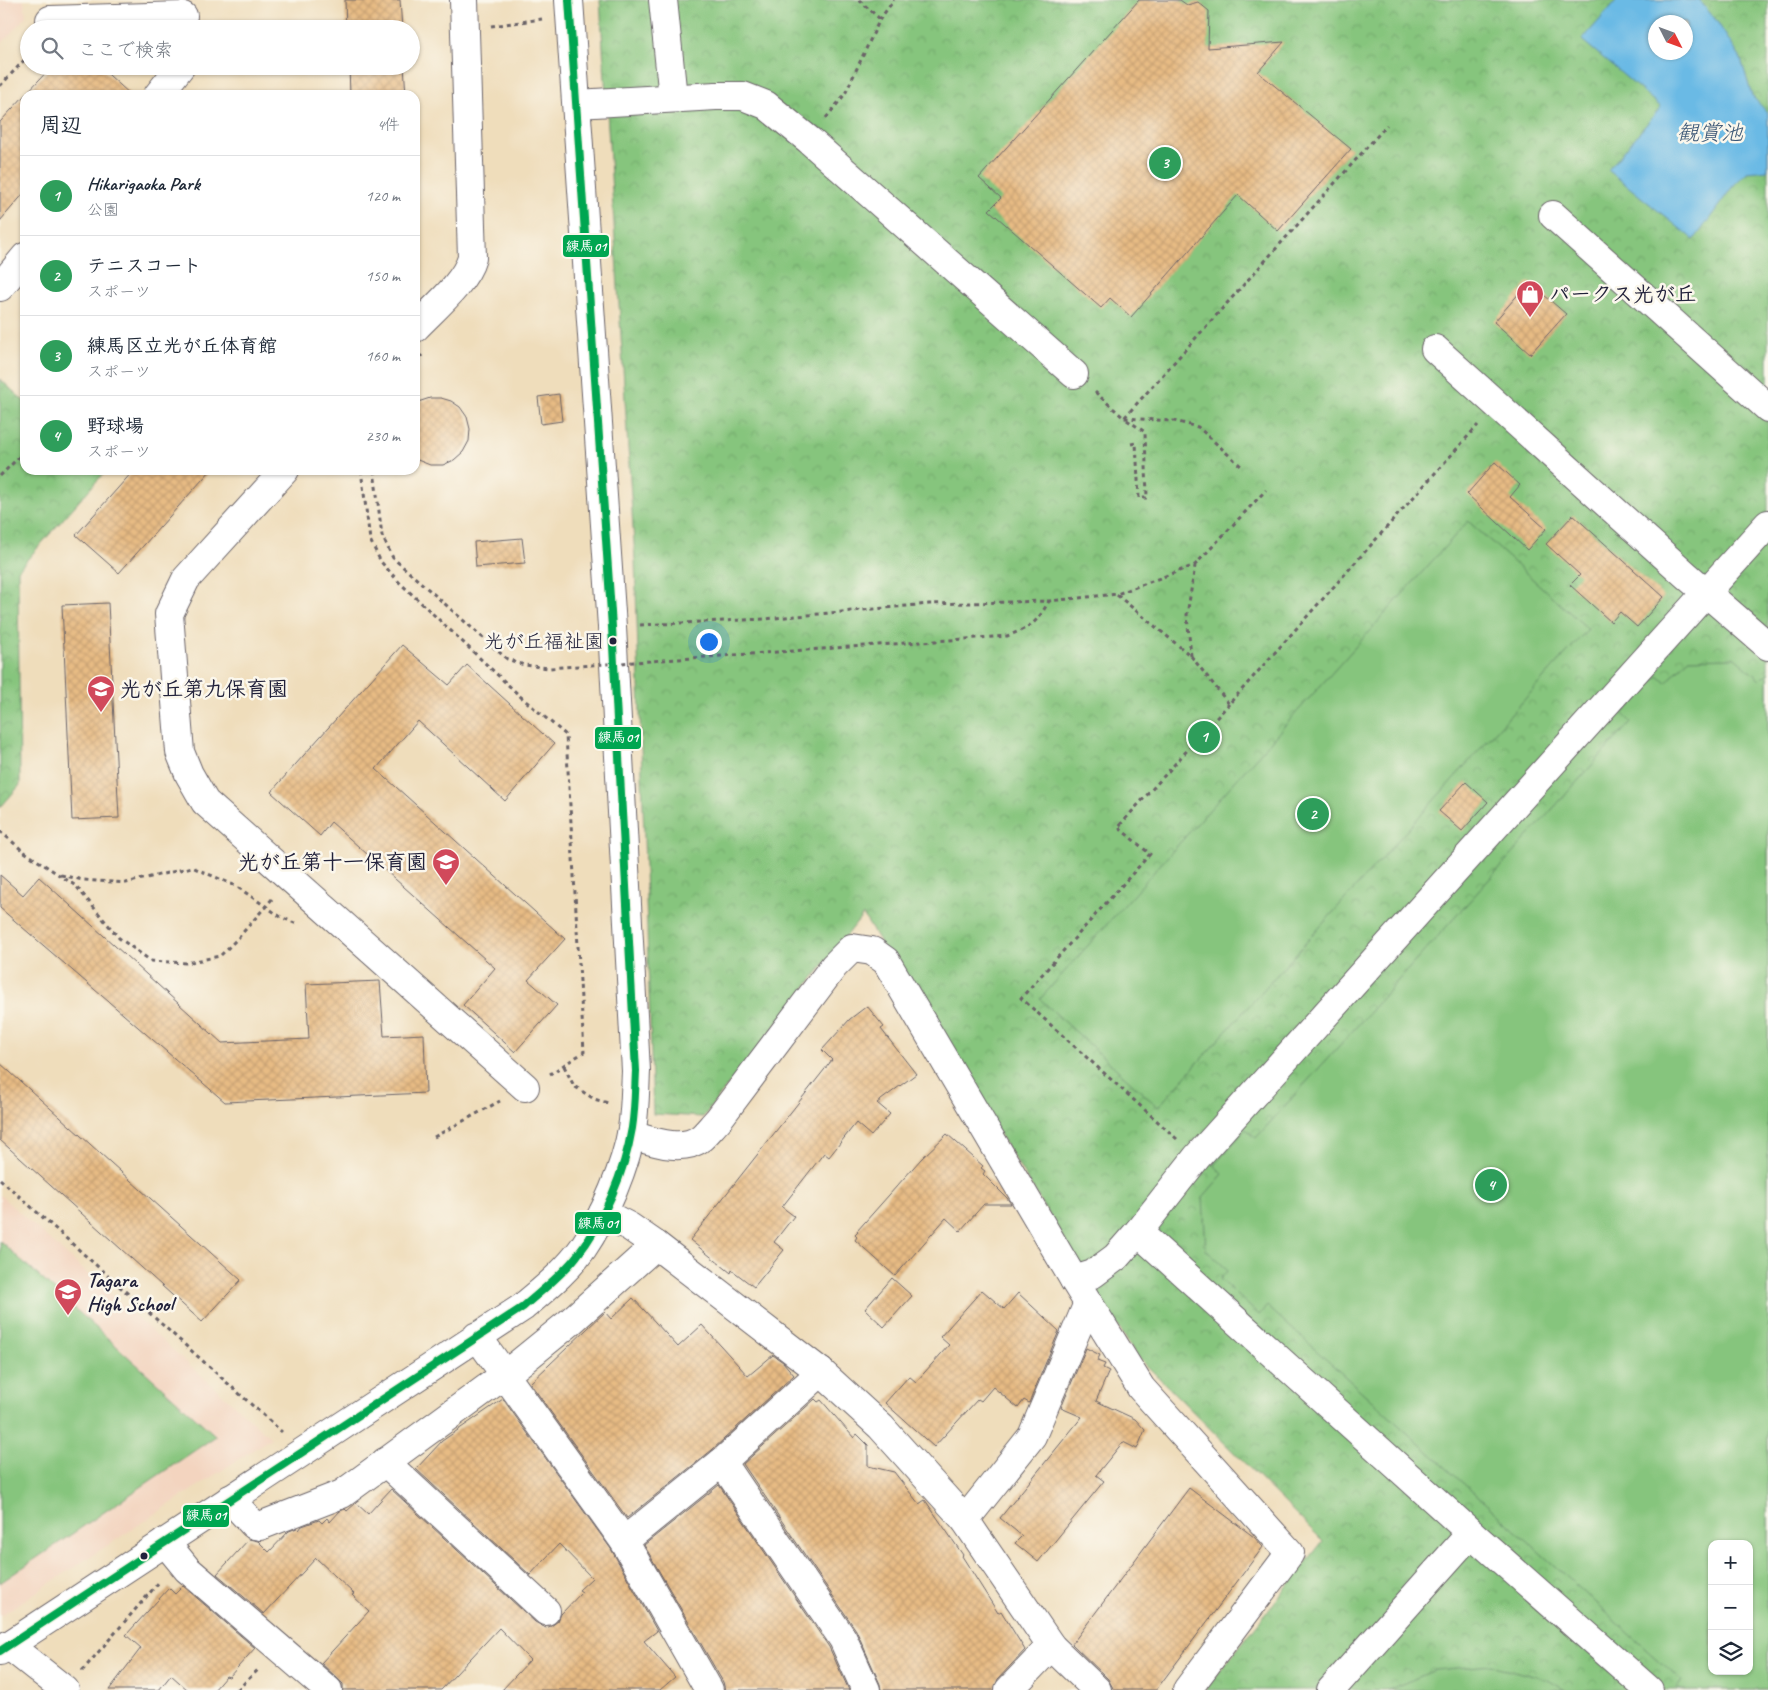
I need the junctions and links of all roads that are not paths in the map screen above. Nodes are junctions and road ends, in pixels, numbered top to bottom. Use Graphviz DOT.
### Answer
graph roads {
  1 [pos="464,0"];
  2 [pos="569,0"];
  3 [pos="663,0"];
  4 [pos="183,15"];
  5 [pos="50,20"];
  6 [pos="175,75"];
  7 [pos="184,75"];
  8 [pos="162,90"];
  9 [pos="185,90"];
  10 [pos="673,98"];
  11 [pos="577,104"];
  12 [pos="1553,215"];
  13 [pos="20,263"];
  14 [pos="0,287"];
  15 [pos="420,320"];
  16 [pos="1435,349"];
  17 [pos="1074,374"];
  18 [pos="1768,408"];
  19 [pos="280,475"];
  20 [pos="1768,524"];
  21 [pos="1707,592"];
  22 [pos="1768,646"];
  23 [pos="525,1087"];
  24 [pos="633,1123"];
  25 [pos="603,1213"];
  26 [pos="1138,1232"];
  27 [pos="656,1245"];
  28 [pos="1074,1280"];
  29 [pos="1088,1303"];
  30 [pos="478,1336"];
  31 [pos="821,1372"];
  32 [pos="506,1374"];
  33 [pos="385,1462"];
  34 [pos="722,1462"];
  35 [pos="230,1499"];
  36 [pos="965,1520"];
  37 [pos="1471,1533"];
  38 [pos="624,1540"];
  39 [pos="173,1551"];
  40 [pos="546,1611"];
  41 [pos="1050,1646"];
  42 [pos="4,1648"];
  43 [pos="64,1685"];
  44 [pos="328,1690"];
  45 [pos="709,1690"];
  46 [pos="866,1690"];
  47 [pos="1009,1690"];
  48 [pos="1096,1690"];
  49 [pos="1187,1690"];
  50 [pos="1331,1690"];
  51 [pos="1649,1690"];
  1 -- 15 [label="street"];
  2 -- 11 [label="street"];
  3 -- 10 [label="street"];
  4 -- 5 [label="street"];
  6 -- 8 [label="street"];
  7 -- 9 [label="street"];
  10 -- 11 [label="street"];
  10 -- 17 [label="street"];
  11 -- 24 [label="street"];
  12 -- 18 [label="street"];
  13 -- 14 [label="street"];
  16 -- 21 [label="street"];
  19 -- 23 [label="street"];
  20 -- 21 [label="street"];
  21 -- 22 [label="street"];
  21 -- 26 [label="street"];
  24 -- 25 [label="street"];
  24 -- 28 [label="street"];
  25 -- 27 [label="street"];
  25 -- 30 [label="street"];
  26 -- 28 [label="street"];
  26 -- 37 [label="street"];
  27 -- 31 [label="street"];
  27 -- 32 [label="street"];
  28 -- 29 [label="street"];
  29 -- 36 [label="street"];
  29 -- 49 [label="street"];
  30 -- 32 [label="street"];
  30 -- 35 [label="street"];
  31 -- 34 [label="street"];
  31 -- 36 [label="street"];
  32 -- 33 [label="street"];
  32 -- 38 [label="street"];
  33 -- 35 [label="street"];
  33 -- 40 [label="street"];
  34 -- 38 [label="street"];
  34 -- 46 [label="street"];
  35 -- 39 [label="street"];
  36 -- 41 [label="street"];
  37 -- 50 [label="street"];
  37 -- 51 [label="street"];
  38 -- 45 [label="street"];
  39 -- 42 [label="street"];
  39 -- 44 [label="street"];
  41 -- 47 [label="street"];
  41 -- 48 [label="street"];
  42 -- 43 [label="street"];
}
